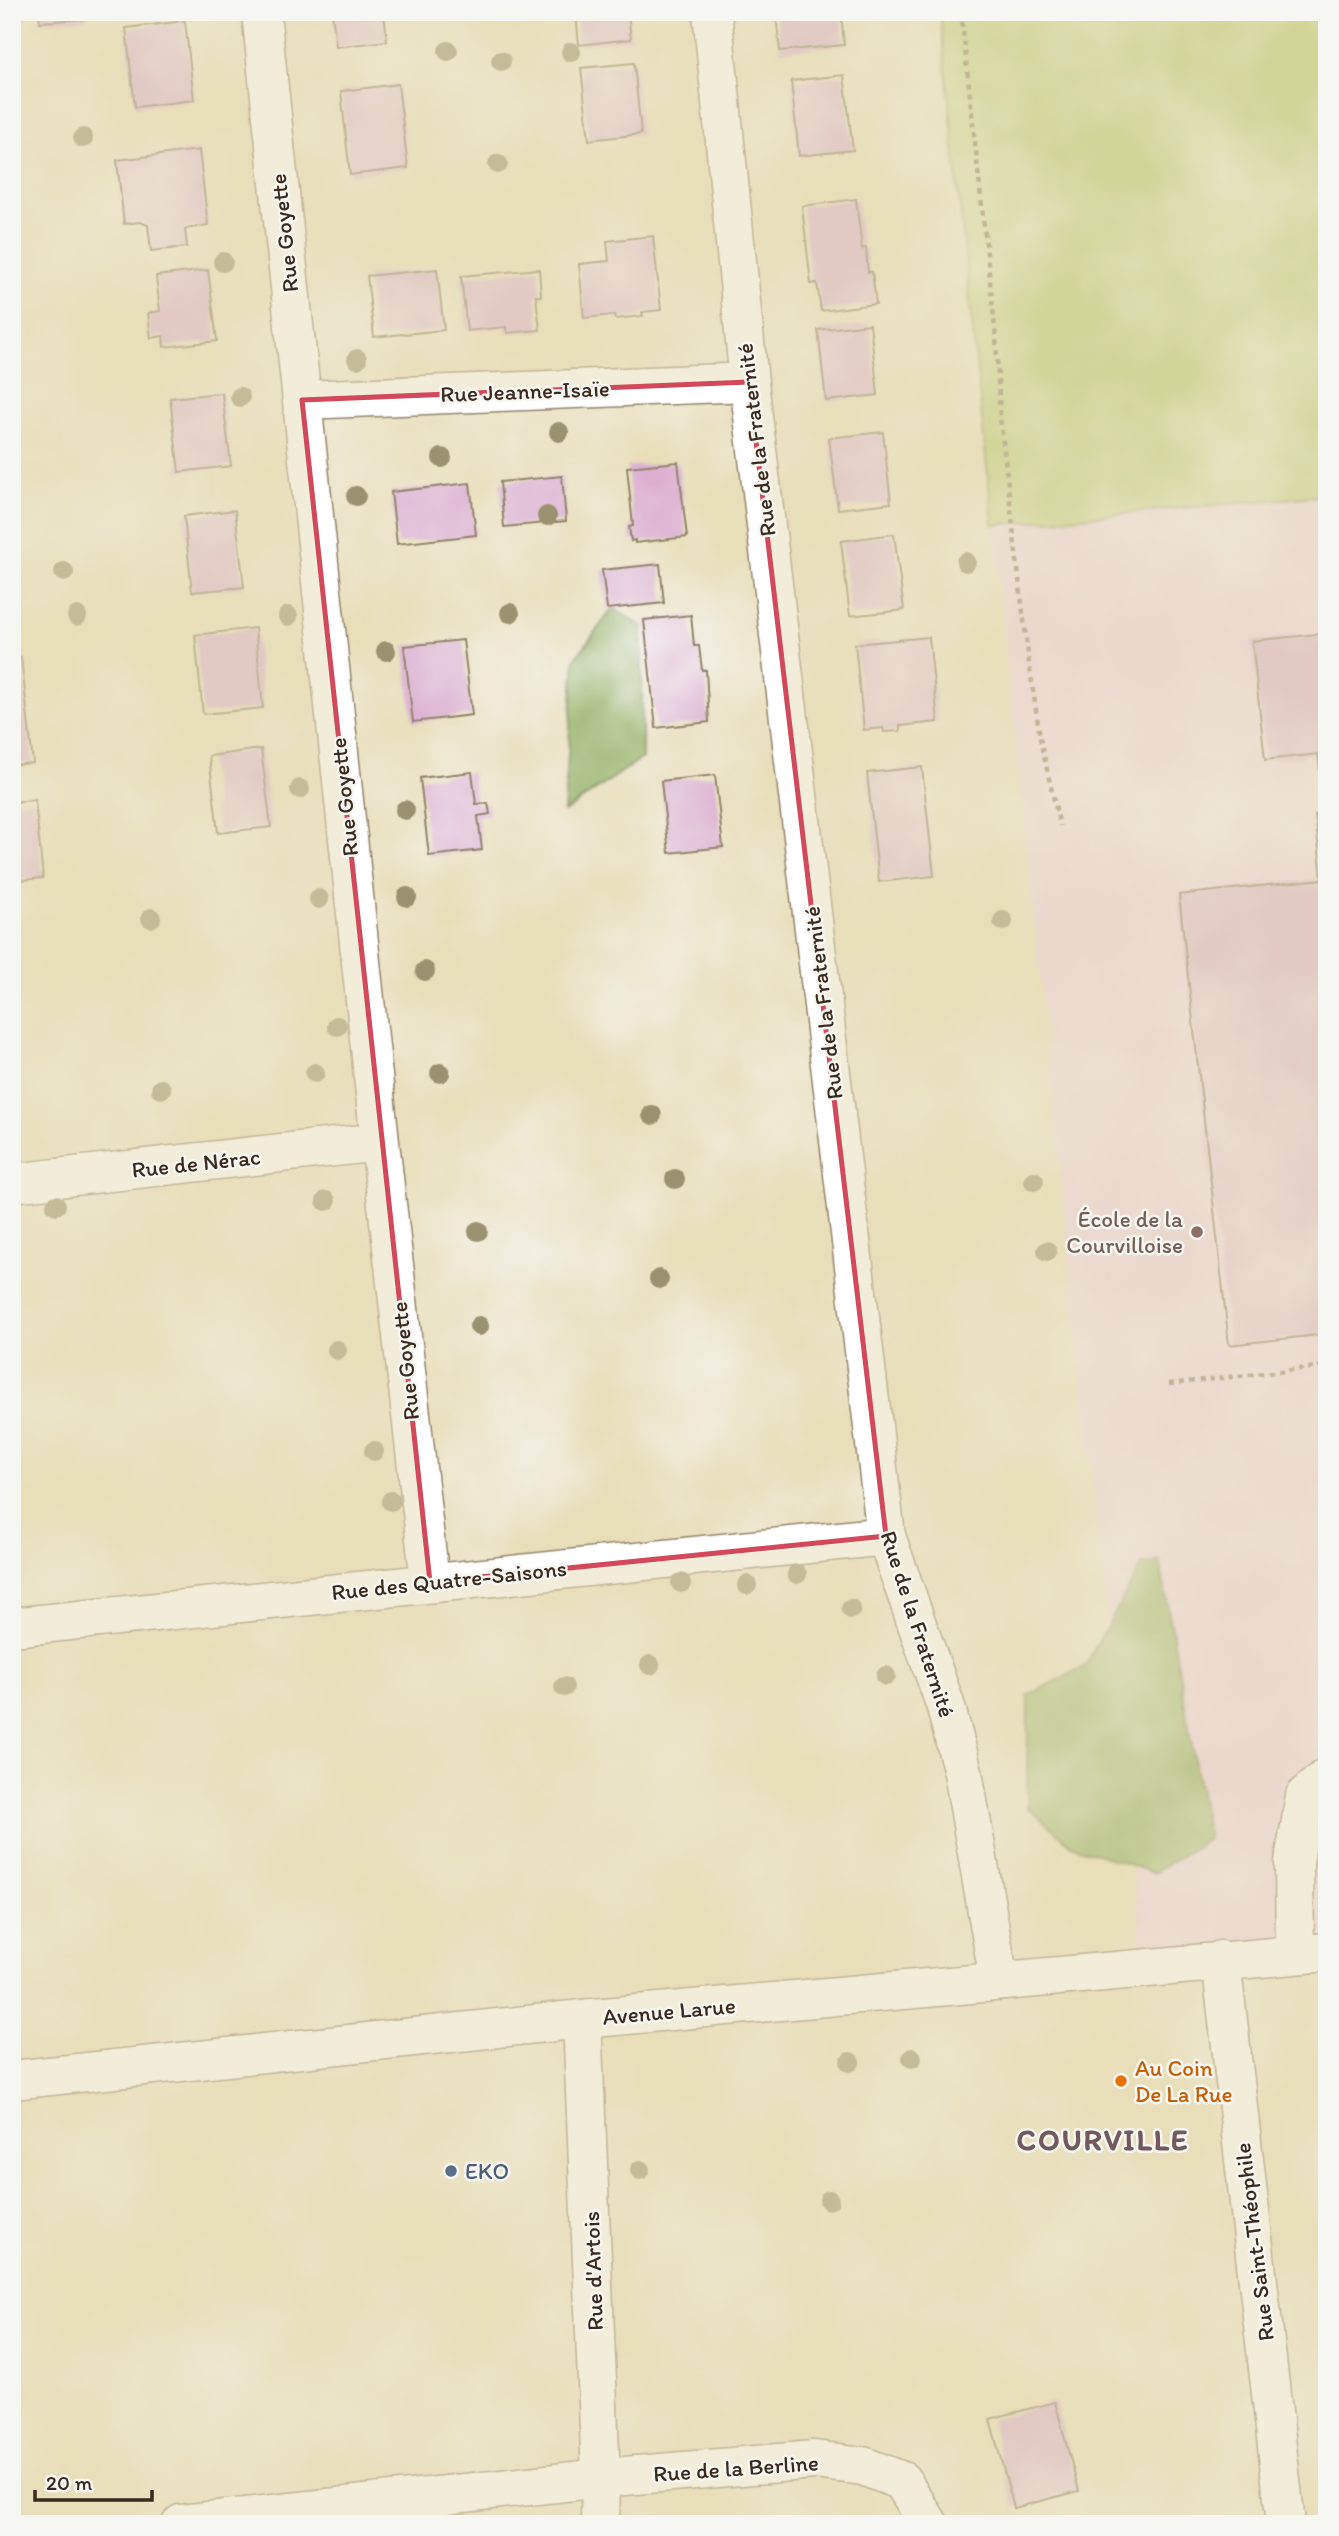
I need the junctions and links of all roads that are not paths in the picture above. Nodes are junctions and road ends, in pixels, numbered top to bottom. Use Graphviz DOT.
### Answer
graph roads {
  1 [pos="261,12"];
  2 [pos="712,12"];
  3 [pos="749,382"];
  4 [pos="302,400"];
  5 [pos="380,1142"];
  6 [pos="12,1183"];
  7 [pos="886,1536"];
  8 [pos="430,1582"];
  9 [pos="12,1627"];
  10 [pos="1327,1777"];
  11 [pos="1311,1953"];
  12 [pos="1221,1960"];
  13 [pos="999,1981"];
  14 [pos="582,2019"];
  15 [pos="12,2080"];
  16 [pos="601,2478"];
  17 [pos="181,2524"];
  18 [pos="600,2524"];
  19 [pos="929,2524"];
  20 [pos="1286,2524"];
  1 -- 4 [label="street, Rue Goyette"];
  2 -- 3 [label="street, Rue de la Fraternité"];
  3 -- 4 [label="street, Rue Jeanne-Isaïe"];
  3 -- 7 [label="street, Rue de la Fraternité"];
  4 -- 5 [label="street, Rue Goyette"];
  5 -- 6 [label="street, Rue de Nérac"];
  5 -- 8 [label="street, Rue Goyette"];
  7 -- 8 [label="street, Rue des Quatre-Saisons"];
  7 -- 13 [label="street, Rue de la Fraternité"];
  8 -- 9 [label="street, Rue des Quatre-Saisons"];
  10 -- 11 [label="street"];
  11 -- 12 [label="street, Avenue Larue"];
  12 -- 13 [label="street, Avenue Larue"];
  12 -- 20 [label="street, Rue Saint-Théophile"];
  13 -- 14 [label="street, Avenue Larue"];
  14 -- 15 [label="street, Avenue Larue"];
  14 -- 16 [label="street, Rue d'Artois"];
  16 -- 17 [label="street, Rue de la Berline"];
  16 -- 18 [label="street, Rue d'Artois"];
  16 -- 19 [label="street, Rue de la Berline"];
}
